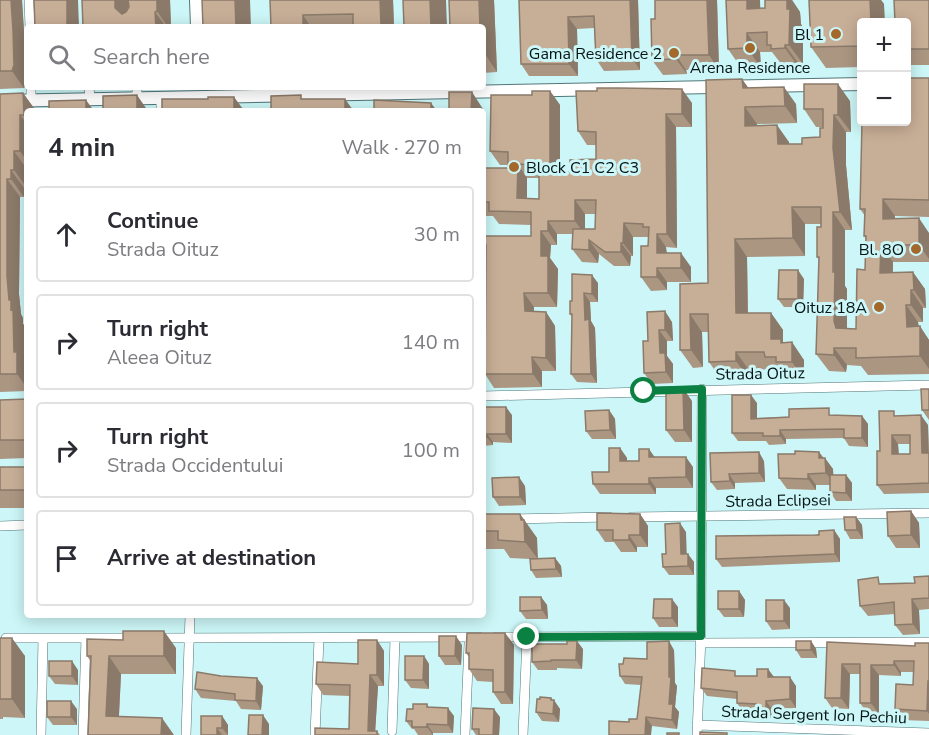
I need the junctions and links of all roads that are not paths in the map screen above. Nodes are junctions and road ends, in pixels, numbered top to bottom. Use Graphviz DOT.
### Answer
graph roads {
  1 [pos="29,0"];
  2 [pos="196,0"];
  3 [pos="30,24"];
  4 [pos="197,24"];
  5 [pos="857,84"];
  6 [pos="486,89"];
  7 [pos="31,90"];
  8 [pos="364,90"];
  9 [pos="199,92"];
  10 [pos="89,93"];
  11 [pos="137,93"];
  12 [pos="161,98"];
  13 [pos="31,100"];
  14 [pos="0,101"];
  15 [pos="48,105"];
  16 [pos="161,108"];
  17 [pos="929,385"];
  18 [pos="702,389"];
  19 [pos="486,396"];
  20 [pos="929,513"];
  21 [pos="702,516"];
  22 [pos="506,519"];
  23 [pos="24,525"];
  24 [pos="0,526"];
  25 [pos="190,618"];
  26 [pos="469,637"];
  27 [pos="527,637"];
  28 [pos="6,638"];
  29 [pos="43,638"];
  30 [pos="86,638"];
  31 [pos="395,638"];
  32 [pos="190,639"];
  33 [pos="319,639"];
  34 [pos="700,639"];
  35 [pos="929,642"];
  36 [pos="697,730"];
  37 [pos="392,731"];
  38 [pos="929,733"];
  39 [pos="41,735"];
  40 [pos="83,735"];
  41 [pos="186,735"];
  42 [pos="315,735"];
  43 [pos="465,735"];
  44 [pos="523,735"];
  1 -- 3 [label="street"];
  2 -- 4 [label="street"];
  5 -- 6 [label="street"];
  7 -- 13 [label="street"];
  8 -- 9 [label="street"];
  9 -- 12 [label="street"];
  10 -- 11 [label="street"];
  10 -- 15 [label="street"];
  11 -- 12 [label="street"];
  12 -- 16 [label="street"];
  13 -- 14 [label="street"];
  13 -- 15 [label="street"];
  17 -- 18 [label="street, Strada Oituz"];
  18 -- 19 [label="street, Strada Oituz"];
  18 -- 21 [label="street"];
  20 -- 21 [label="street, Strada Eclipsei"];
  21 -- 22 [label="street, Strada Eclipsei"];
  21 -- 34 [label="street"];
  23 -- 24 [label="street"];
  25 -- 32 [label="street"];
  26 -- 27 [label="street"];
  26 -- 31 [label="street"];
  26 -- 43 [label="street"];
  27 -- 34 [label="street"];
  27 -- 44 [label="street"];
  28 -- 29 [label="street"];
  29 -- 30 [label="street"];
  29 -- 39 [label="street"];
  30 -- 32 [label="street"];
  30 -- 40 [label="street"];
  31 -- 33 [label="street"];
  31 -- 37 [label="street"];
  32 -- 33 [label="street"];
  32 -- 41 [label="street"];
  33 -- 42 [label="street"];
  34 -- 35 [label="street"];
  34 -- 36 [label="street"];
  36 -- 38 [label="street, Strada Sergent Ion Pechiu"];
}
